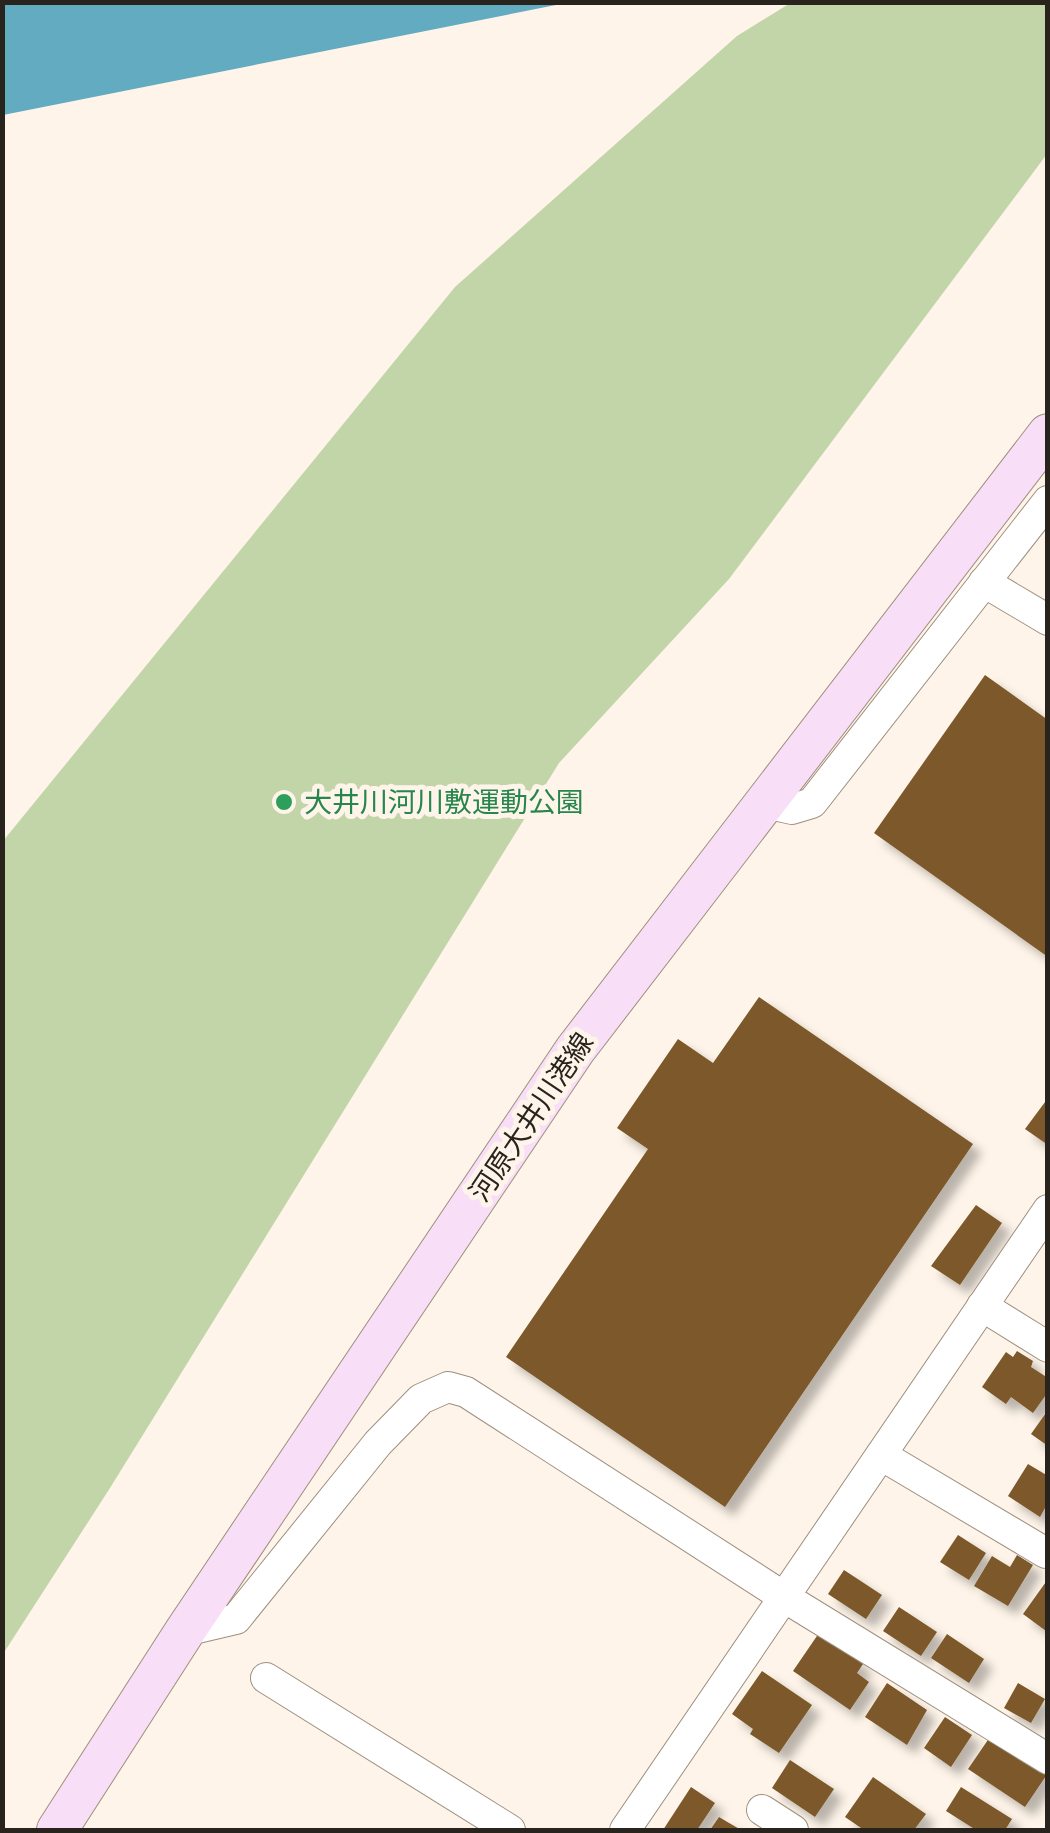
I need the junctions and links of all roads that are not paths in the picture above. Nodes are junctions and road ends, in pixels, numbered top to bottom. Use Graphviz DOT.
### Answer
graph roads {
  1 [pos="1048,434"];
  2 [pos="1048,501"];
  3 [pos="984,582"];
  4 [pos="1048,620"];
  5 [pos="764,803"];
  6 [pos="1048,1210"];
  7 [pos="982,1306"];
  8 [pos="1048,1347"];
  9 [pos="880,1455"];
  10 [pos="1046,1553"];
  11 [pos="784,1597"];
  12 [pos="185,1631"];
  13 [pos="266,1678"];
  14 [pos="1048,1758"];
  15 [pos="762,1810"];
  16 [pos="57,1830"];
  17 [pos="510,1830"];
  18 [pos="625,1830"];
  19 [pos="794,1830"];
  1 -- 5 [label="main road, 河原大井川港線"];
  2 -- 3 [label="street"];
  3 -- 4 [label="street"];
  3 -- 5 [label="street"];
  5 -- 12 [label="main road, 河原大井川港線"];
  6 -- 7 [label="street"];
  7 -- 8 [label="street"];
  7 -- 9 [label="street"];
  9 -- 10 [label="street"];
  9 -- 11 [label="street"];
  11 -- 12 [label="street"];
  11 -- 14 [label="street"];
  11 -- 18 [label="street"];
  12 -- 16 [label="main road, 河原大井川港線"];
  13 -- 17 [label="street"];
  15 -- 19 [label="street"];
}
